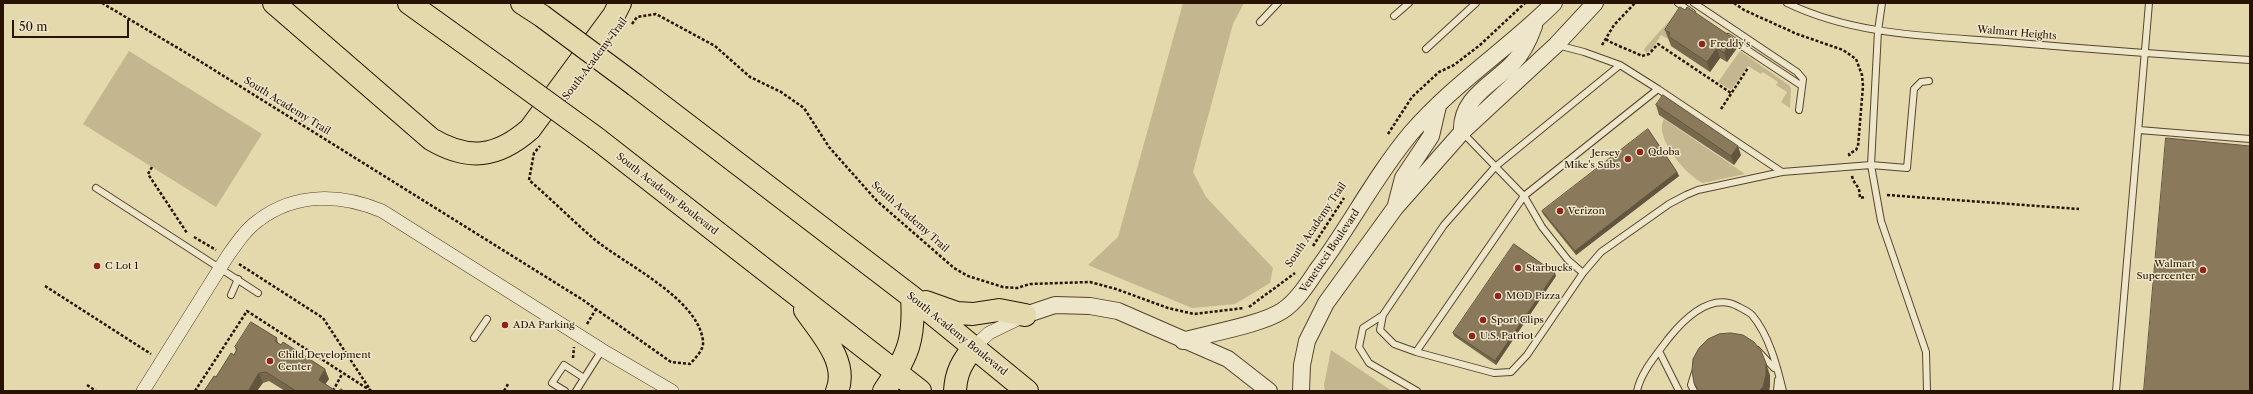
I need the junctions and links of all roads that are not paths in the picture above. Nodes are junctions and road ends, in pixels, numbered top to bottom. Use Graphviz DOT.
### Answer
graph roads {
  1 [pos="274,3"];
  2 [pos="409,3"];
  3 [pos="522,3"];
  4 [pos="620,3"];
  5 [pos="1278,3"];
  6 [pos="1399,3"];
  7 [pos="1410,3"];
  8 [pos="1476,3"];
  9 [pos="1554,3"];
  10 [pos="1595,3"];
  11 [pos="1678,3"];
  12 [pos="1694,3"];
  13 [pos="1788,3"];
  14 [pos="1882,3"];
  15 [pos="2149,3"];
  16 [pos="1404,8"];
  17 [pos="1394,16"];
  18 [pos="1699,17"];
  19 [pos="1536,21"];
  20 [pos="1260,22"];
  21 [pos="1878,32"];
  22 [pos="1724,34"];
  23 [pos="1556,45"];
  24 [pos="1426,49"];
  25 [pos="2144,53"];
  26 [pos="2250,60"];
  27 [pos="1620,65"];
  28 [pos="1929,81"];
  29 [pos="1802,86"];
  30 [pos="1658,89"];
  31 [pos="1438,106"];
  32 [pos="1799,110"];
  33 [pos="2139,130"];
  34 [pos="1462,132"];
  35 [pos="2250,139"];
  36 [pos="1871,165"];
  37 [pos="1495,167"];
  38 [pos="1782,172"];
  39 [pos="96,188"];
  40 [pos="1524,196"];
  41 [pos="1395,208"];
  42 [pos="224,262"];
  43 [pos="1583,273"];
  44 [pos="238,279"];
  45 [pos="258,292"];
  46 [pos="793,292"];
  47 [pos="231,295"];
  48 [pos="912,297"];
  49 [pos="1025,315"];
  50 [pos="1383,315"];
  51 [pos="487,318"];
  52 [pos="474,338"];
  53 [pos="1183,341"];
  54 [pos="1752,346"];
  55 [pos="974,348"];
  56 [pos="602,350"];
  57 [pos="1659,351"];
  58 [pos="1416,352"];
  59 [pos="1697,364"];
  60 [pos="896,373"];
  61 [pos="1779,375"];
  62 [pos="584,378"];
  63 [pos="144,391"];
  64 [pos="565,391"];
  65 [pos="576,391"];
  66 [pos="672,391"];
  67 [pos="837,391"];
  68 [pos="884,391"];
  69 [pos="920,391"];
  70 [pos="955,391"];
  71 [pos="1027,391"];
  72 [pos="1269,391"];
  73 [pos="1300,391"];
  74 [pos="1417,391"];
  75 [pos="1637,391"];
  76 [pos="1679,391"];
  77 [pos="1694,391"];
  78 [pos="1777,391"];
  79 [pos="1783,391"];
  80 [pos="1927,391"];
  81 [pos="2116,391"];
  1 -- 4 [label="highway"];
  2 -- 46 [label="highway, South Academy Boulevard, bridge"];
  3 -- 48 [label="highway, South Academy Boulevard, bridge"];
  5 -- 20 [label="lane"];
  6 -- 16 [label="lane"];
  7 -- 16 [label="lane"];
  8 -- 24 [label="lane"];
  9 -- 19 [label="street, Venetucci Boulevard"];
  10 -- 23 [label="street"];
  11 -- 18 [label="lane"];
  12 -- 29 [label="lane"];
  13 -- 21 [label="lane, Walmart Heights"];
  14 -- 21 [label="lane"];
  15 -- 25 [label="lane"];
  16 -- 17 [label="lane"];
  19 -- 31 [label="street, Venetucci Boulevard"];
  19 -- 34 [label="street"];
  21 -- 25 [label="lane, Walmart Heights"];
  21 -- 36 [label="lane"];
  22 -- 29 [label="lane"];
  23 -- 27 [label="lane"];
  23 -- 34 [label="street"];
  25 -- 26 [label="lane, Walmart Heights"];
  25 -- 33 [label="lane"];
  27 -- 30 [label="lane"];
  27 -- 37 [label="lane"];
  28 -- 36 [label="lane"];
  29 -- 32 [label="lane"];
  30 -- 38 [label="lane"];
  30 -- 40 [label="lane"];
  31 -- 41 [label="street"];
  31 -- 53 [label="street, Venetucci Boulevard"];
  33 -- 35 [label="lane"];
  33 -- 81 [label="lane"];
  34 -- 37 [label="lane"];
  34 -- 41 [label="street"];
  36 -- 38 [label="lane"];
  36 -- 80 [label="lane"];
  37 -- 40 [label="lane"];
  37 -- 50 [label="lane"];
  38 -- 43 [label="lane"];
  39 -- 42 [label="lane"];
  40 -- 43 [label="lane"];
  40 -- 58 [label="lane"];
  41 -- 73 [label="street"];
  42 -- 44 [label="lane"];
  42 -- 56 [label="street"];
  42 -- 63 [label="street"];
  43 -- 58 [label="lane"];
  44 -- 45 [label="lane"];
  44 -- 47 [label="lane"];
  46 -- 60 [label="highway, South Academy Boulevard"];
  46 -- 67 [label="highway"];
  48 -- 49 [label="highway"];
  48 -- 55 [label="highway, South Academy Boulevard"];
  48 -- 60 [label="highway"];
  49 -- 53 [label="street"];
  49 -- 55 [label="street"];
  50 -- 58 [label="lane"];
  50 -- 74 [label="lane"];
  51 -- 52 [label="lane"];
  53 -- 72 [label="street"];
  54 -- 61 [label="lane"];
  55 -- 70 [label="highway"];
  55 -- 71 [label="highway, South Academy Boulevard"];
  56 -- 62 [label="lane"];
  56 -- 66 [label="street"];
  57 -- 61 [label="lane"];
  57 -- 75 [label="lane"];
  57 -- 76 [label="lane"];
  59 -- 77 [label="lane"];
  60 -- 68 [label="highway"];
  60 -- 69 [label="highway, South Academy Boulevard"];
  61 -- 78 [label="lane"];
  61 -- 79 [label="lane"];
  62 -- 64 [label="lane"];
  62 -- 65 [label="lane"];
}
